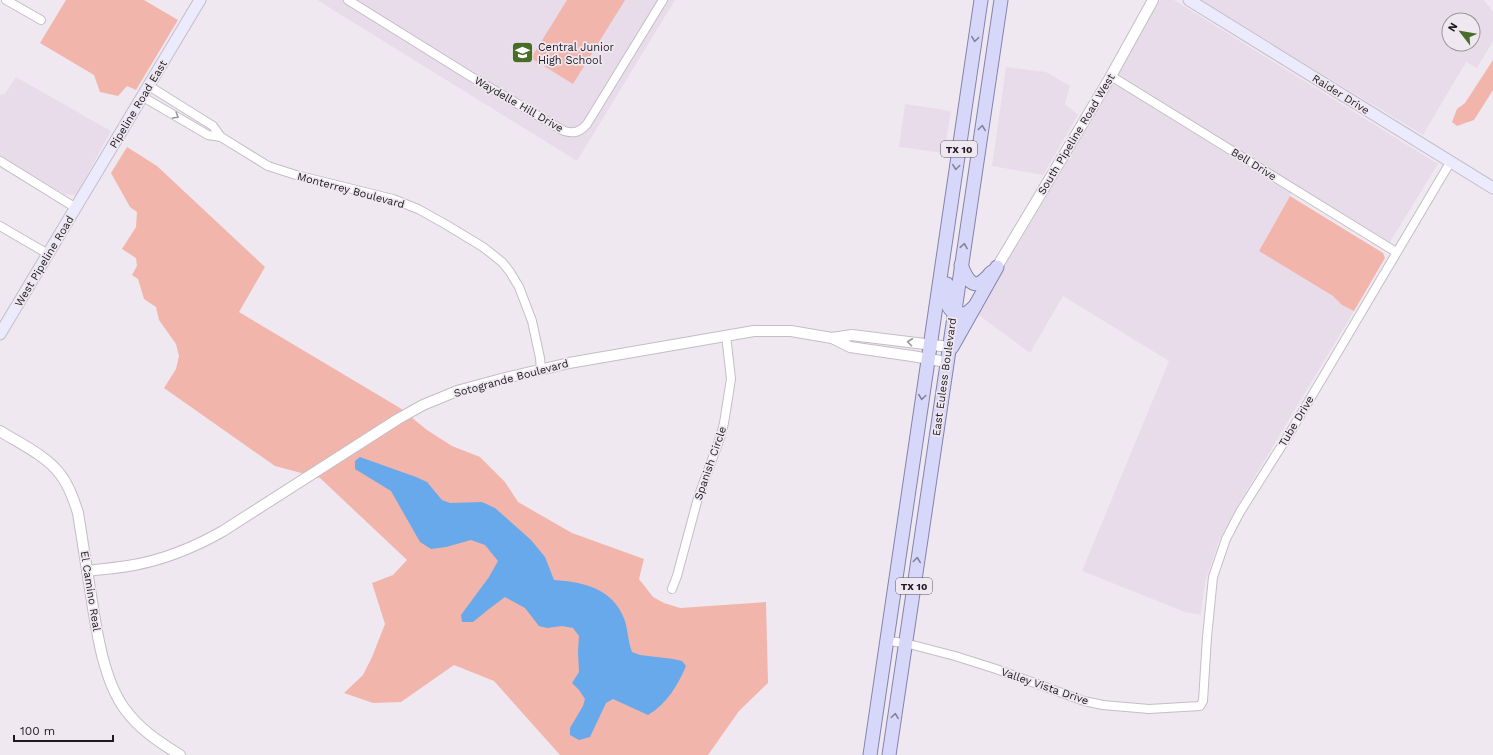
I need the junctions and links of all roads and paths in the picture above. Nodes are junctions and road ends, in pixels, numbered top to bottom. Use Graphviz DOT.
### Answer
graph roads {
  1 [pos="7,0"];
  2 [pos="200,0"];
  3 [pos="348,0"];
  4 [pos="663,0"];
  5 [pos="981,0"];
  6 [pos="1001,0"];
  7 [pos="1154,0"];
  8 [pos="1189,0"];
  9 [pos="40,20"];
  10 [pos="1111,76"];
  11 [pos="149,86"];
  12 [pos="143,96"];
  13 [pos="965,108"];
  14 [pos="984,111"];
  15 [pos="221,137"];
  16 [pos="0,161"];
  17 [pos="1451,161"];
  18 [pos="1493,188"];
  19 [pos="76,208"];
  20 [pos="948,224"];
  21 [pos="0,226"];
  22 [pos="1396,252"];
  23 [pos="48,254"];
  24 [pos="961,265"];
  25 [pos="998,267"];
  26 [pos="975,306"];
  27 [pos="954,313"];
  28 [pos="1,329"];
  29 [pos="726,335"];
  30 [pos="832,338"];
  31 [pos="930,345"];
  32 [pos="948,354"];
  33 [pos="928,358"];
  34 [pos="541,370"];
  35 [pos="0,431"];
  36 [pos="87,571"];
  37 [pos="672,589"];
  38 [pos="887,641"];
  39 [pos="905,643"];
  40 [pos="1203,701"];
  41 [pos="180,755"];
  42 [pos="870,755"];
  43 [pos="889,755"];
  1 -- 9 [label="street"];
  2 -- 11 [label="main road, Pipeline Road East"];
  3 -- 4 [label="street, Waydelle Hill Drive"];
  5 -- 13 [label="main road, East Euless Boulevard / TX 10, one-way"];
  6 -- 14 [label="main road, East Euless Boulevard / TX 10"];
  7 -- 10 [label="street, South Pipeline Road West"];
  8 -- 17 [label="main road, Raider Drive"];
  10 -- 22 [label="street, Bell Drive"];
  10 -- 25 [label="street, South Pipeline Road West"];
  11 -- 12 [label="main road, Pipeline Road East"];
  11 -- 15 [label="street, Monterrey Boulevard"];
  12 -- 15 [label="street, Monterrey Boulevard, one-way"];
  12 -- 19 [label="main road, Pipeline Road East"];
  13 -- 14 [label="main road"];
  13 -- 20 [label="main road, East Euless Boulevard / TX 10, one-way"];
  24 -- 14 [label="main road, East Euless Boulevard / TX 10, one-way"];
  15 -- 34 [label="street, Monterrey Boulevard"];
  16 -- 19 [label="street"];
  17 -- 18 [label="main road, Raider Drive"];
  17 -- 22 [label="street, Tube Drive"];
  19 -- 23 [label="main road, West Pipeline Road"];
  20 -- 27 [label="main road"];
  20 -- 31 [label="main road, East Euless Boulevard / TX 10"];
  21 -- 23 [label="street"];
  22 -- 40 [label="street, Tube Drive"];
  23 -- 28 [label="main road, West Pipeline Road"];
  24 -- 25 [label="main road"];
  24 -- 27 [label="main road, East Euless Boulevard / TX 10"];
  25 -- 26 [label="main road"];
  26 -- 27 [label="main road"];
  26 -- 32 [label="main road"];
  27 -- 32 [label="main road, East Euless Boulevard / TX 10"];
  29 -- 30 [label="street, Sotogrande Boulevard"];
  29 -- 34 [label="street, Sotogrande Boulevard"];
  29 -- 37 [label="street, Spanish Circle"];
  31 -- 30 [label="street, Sotogrande Boulevard, one-way"];
  30 -- 33 [label="street, Sotogrande Boulevard"];
  31 -- 32 [label="street, Sotogrande Boulevard"];
  31 -- 33 [label="main road, East Euless Boulevard / TX 10"];
  32 -- 33 [label="street, Sotogrande Boulevard"];
  39 -- 32 [label="main road, East Euless Boulevard / TX 10, one-way"];
  33 -- 38 [label="main road, East Euless Boulevard / TX 10, one-way"];
  34 -- 36 [label="street, Sotogrande Boulevard"];
  35 -- 36 [label="street, El Camino Real"];
  36 -- 41 [label="street, El Camino Real"];
  38 -- 39 [label="street, Valley Vista Drive"];
  38 -- 42 [label="main road, East Euless Boulevard / TX 10"];
  39 -- 40 [label="street, Valley Vista Drive"];
  43 -- 39 [label="main road, East Euless Boulevard / TX 10, one-way"];
}
